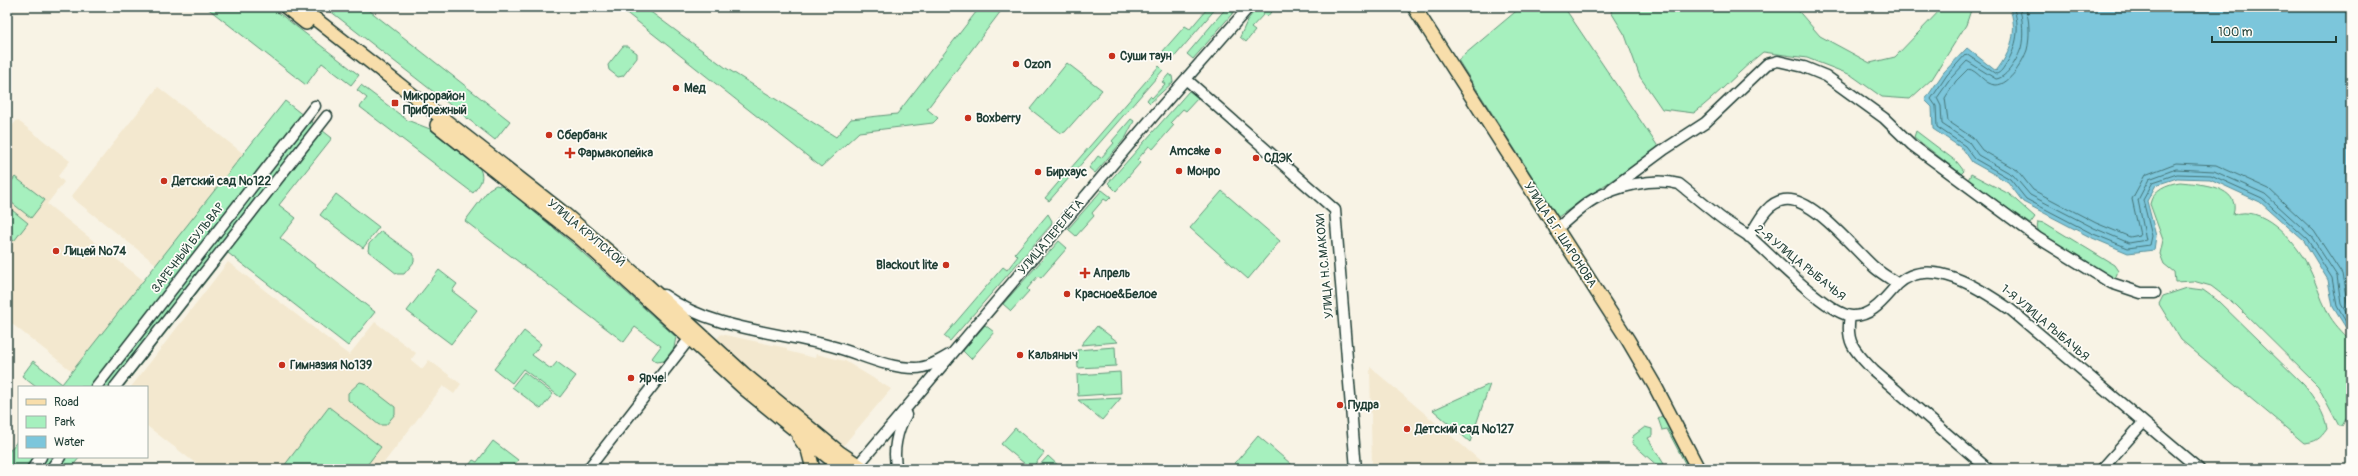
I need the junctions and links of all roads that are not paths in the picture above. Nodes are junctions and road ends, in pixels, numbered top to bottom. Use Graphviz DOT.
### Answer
graph roads {
  1 [pos="286,7"];
  2 [pos="300,7"];
  3 [pos="1249,7"];
  4 [pos="1414,7"];
  5 [pos="1187,80"];
  6 [pos="315,106"];
  7 [pos="327,116"];
  8 [pos="1604,194"];
  9 [pos="1555,230"];
  10 [pos="1749,237"];
  11 [pos="636,275"];
  12 [pos="1898,284"];
  13 [pos="2154,293"];
  14 [pos="1850,316"];
  15 [pos="690,338"];
  16 [pos="954,352"];
  17 [pos="97,386"];
  18 [pos="116,386"];
  19 [pos="915,400"];
  20 [pos="2143,423"];
  21 [pos="792,428"];
  22 [pos="40,458"];
  23 [pos="59,458"];
  24 [pos="859,468"];
  25 [pos="32,469"];
  26 [pos="51,469"];
  27 [pos="588,469"];
  28 [pos="813,469"];
  29 [pos="843,469"];
  30 [pos="897,469"];
  31 [pos="1356,469"];
  32 [pos="1698,469"];
  33 [pos="1988,469"];
  34 [pos="2102,469"];
  35 [pos="2199,469"];
  1 -- 15 [label="main road, УЛИЦА КРУПСКОЙ"];
  2 -- 11 [label="main road, УЛИЦА КРУПСКОЙ"];
  3 -- 5 [label="street, УЛИЦА ПЕРЕЛЁТА"];
  4 -- 9 [label="main road, УЛИЦА Б.Г. ШАРОНОВА"];
  5 -- 16 [label="street, УЛИЦА ПЕРЕЛЁТА"];
  5 -- 31 [label="street, УЛИЦА Н.С.МАКОХИ"];
  6 -- 17 [label="street, ЗАРЕЧНЫЙ БУЛЬВАР"];
  7 -- 18 [label="street"];
  8 -- 9 [label="street"];
  8 -- 10 [label="street, 2-Я УЛИЦА РЫБАЧЬЯ"];
  8 -- 13 [label="street"];
  9 -- 32 [label="main road, УЛИЦА Б.Г. ШАРОНОВА"];
  10 -- 12 [label="street"];
  10 -- 14 [label="street, 2-Я УЛИЦА РЫБАЧЬЯ"];
  11 -- 16 [label="street"];
  11 -- 24 [label="main road, УЛИЦА КРУПСКОЙ"];
  12 -- 14 [label="street, 1-Я УЛИЦА РЫБАЧЬЯ"];
  12 -- 20 [label="street, 1-Я УЛИЦА РЫБАЧЬЯ"];
  14 -- 33 [label="street, 2-Я УЛИЦА РЫБАЧЬЯ"];
  15 -- 21 [label="main road, УЛИЦА КРУПСКОЙ"];
  15 -- 27 [label="street"];
  16 -- 19 [label="street, УЛИЦА ПЕРЕЛЁТА"];
  19 -- 24 [label="street, УЛИЦА ПЕРЕЛЁТА"];
  19 -- 30 [label="street"];
  20 -- 34 [label="street"];
  20 -- 35 [label="street, 1-Я УЛИЦА РЫБАЧЬЯ"];
  21 -- 28 [label="main road"];
  21 -- 29 [label="main road, УЛИЦА КРУПСКОЙ"];
  22 -- 25 [label="street"];
  23 -- 26 [label="street"];
}
